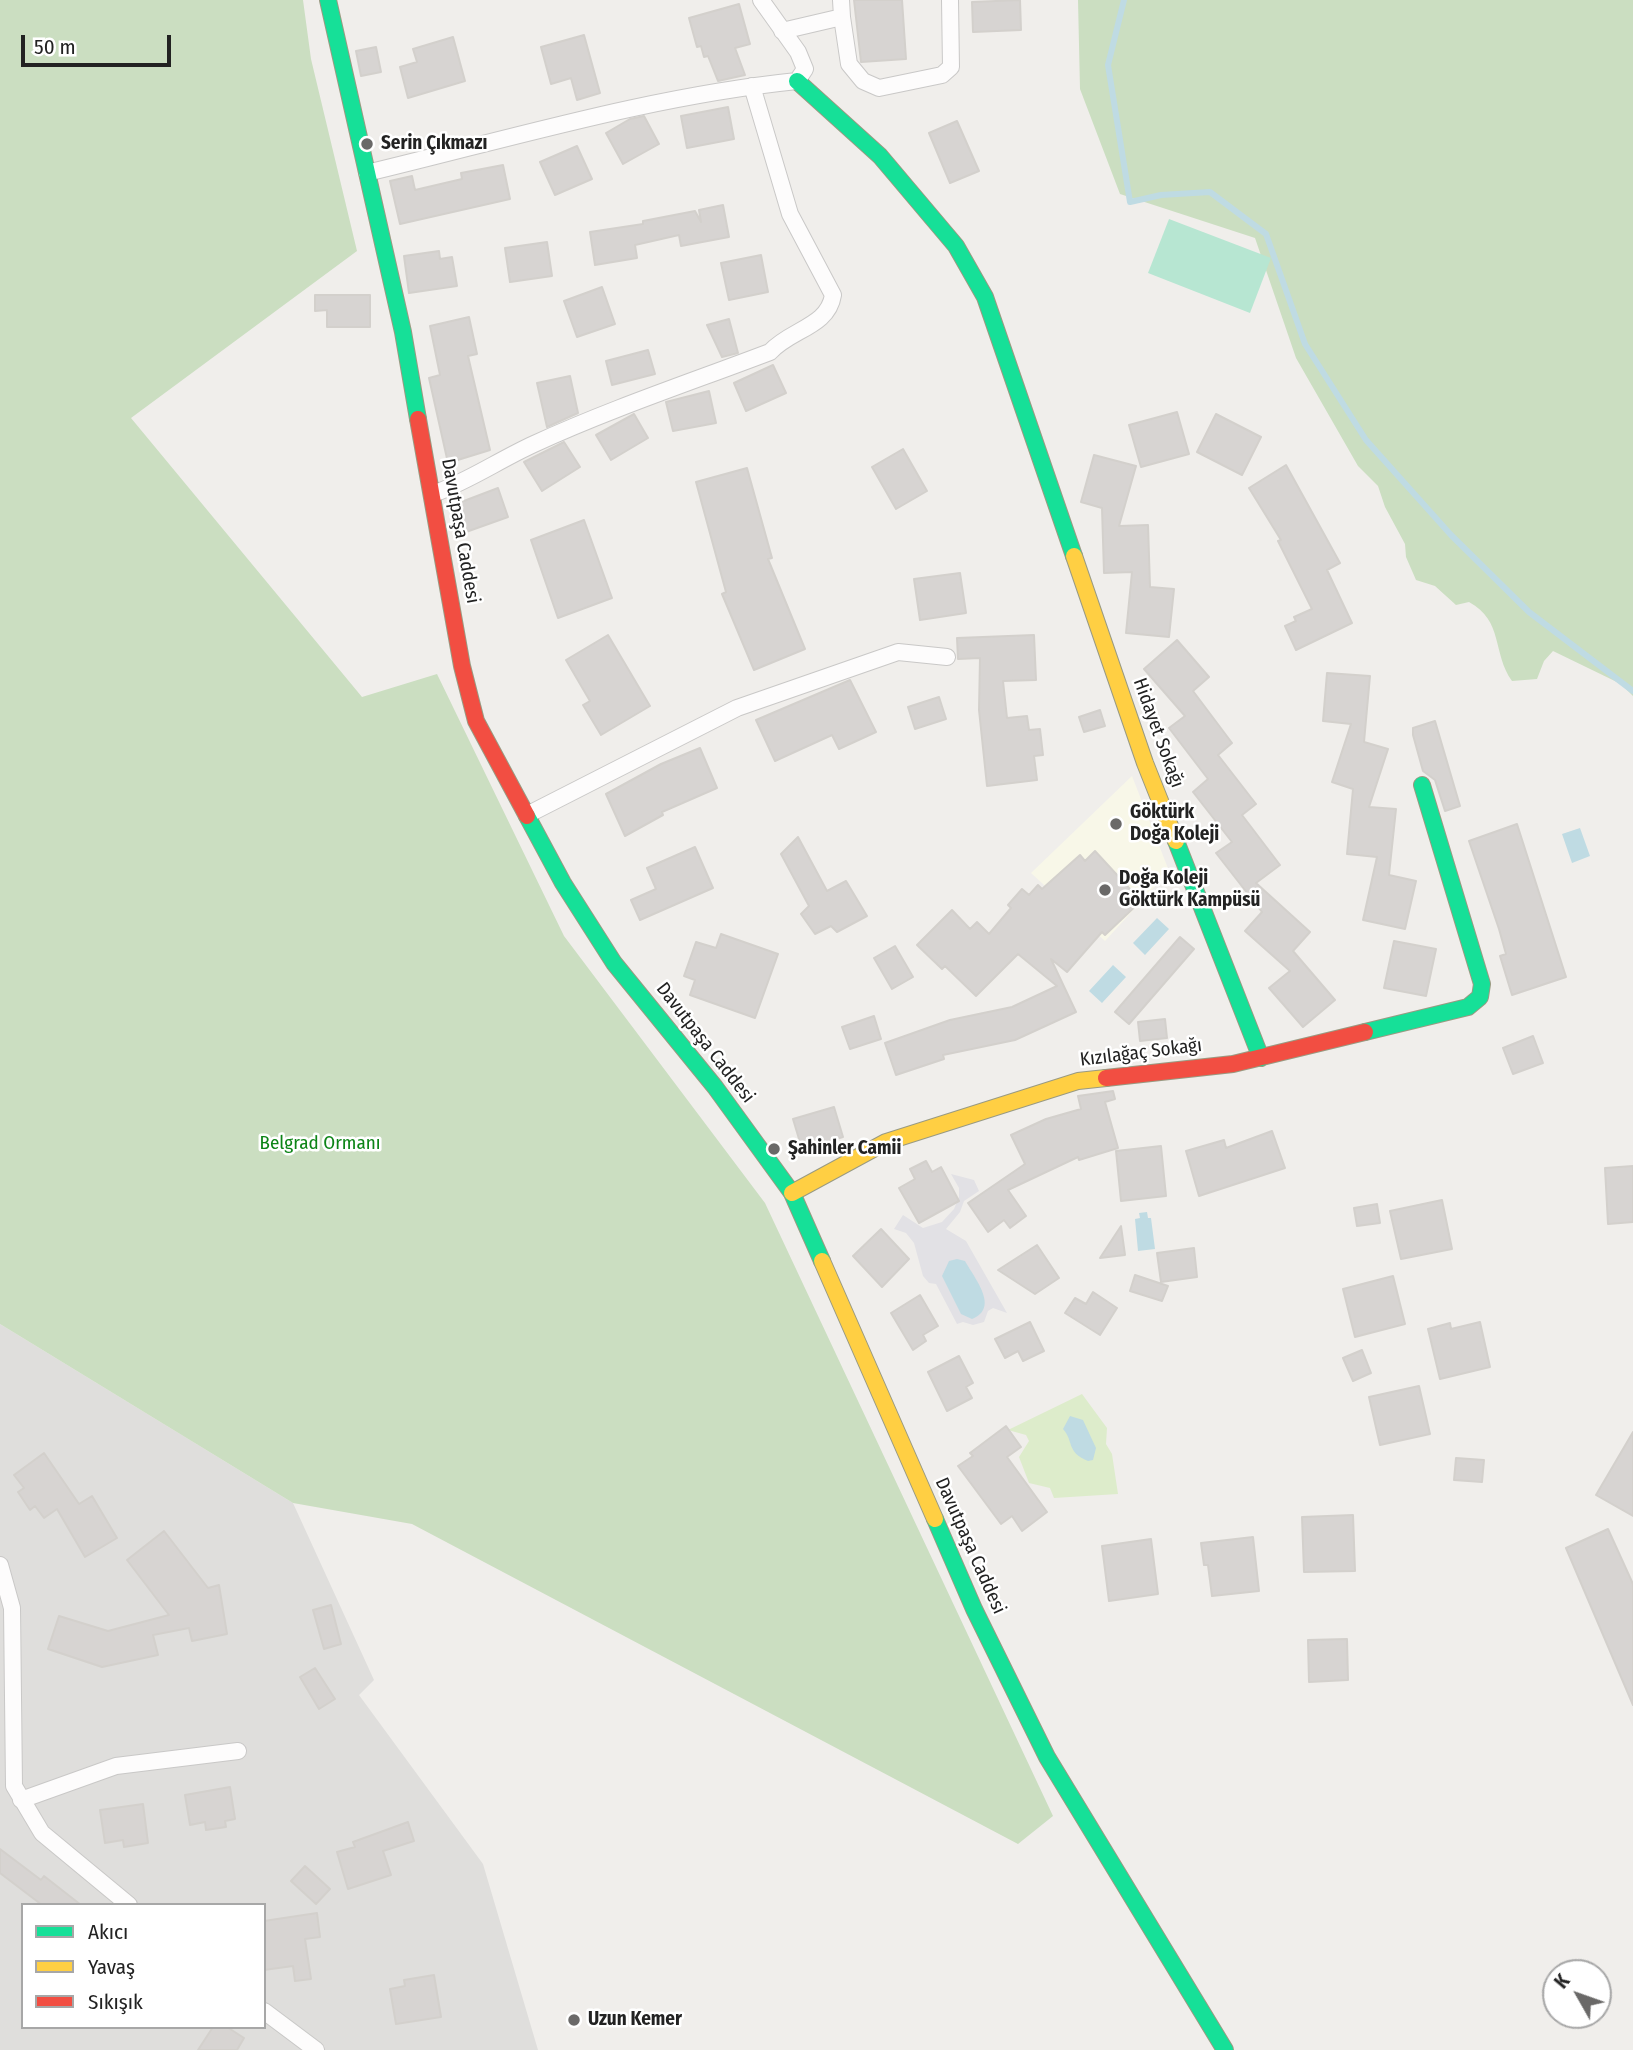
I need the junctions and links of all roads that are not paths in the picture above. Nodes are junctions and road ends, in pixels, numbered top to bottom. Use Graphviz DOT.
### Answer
graph roads {
  1 [pos="328,0"];
  2 [pos="761,0"];
  3 [pos="841,0"];
  4 [pos="950,0"];
  5 [pos="842,17"];
  6 [pos="782,31"];
  7 [pos="797,81"];
  8 [pos="752,86"];
  9 [pos="367,173"];
  10 [pos="433,494"];
  11 [pos="947,657"];
  12 [pos="1422,785"];
  13 [pos="527,815"];
  14 [pos="1262,1058"];
  15 [pos="792,1193"];
  16 [pos="0,1565"];
  17 [pos="238,1751"];
  18 [pos="21,1800"];
  19 [pos="128,1903"];
  20 [pos="266,2012"];
  21 [pos="316,2050"];
  22 [pos="1225,2050"];
  1 -- 9 [label="street, Davutpaşa Caddesi"];
  2 -- 6 [label="street"];
  3 -- 5 [label="street"];
  4 -- 5 [label="street"];
  5 -- 6 [label="street"];
  6 -- 7 [label="street"];
  7 -- 8 [label="street"];
  7 -- 14 [label="street, Hidayet Sokağı"];
  8 -- 9 [label="street"];
  8 -- 10 [label="street"];
  9 -- 10 [label="street, Davutpaşa Caddesi"];
  10 -- 13 [label="street, Davutpaşa Caddesi"];
  11 -- 13 [label="street"];
  12 -- 14 [label="street, Kızılağaç Sokağı"];
  13 -- 15 [label="street, Davutpaşa Caddesi"];
  14 -- 15 [label="street, Kızılağaç Sokağı"];
  15 -- 22 [label="street, Davutpaşa Caddesi"];
  16 -- 18 [label="street"];
  17 -- 18 [label="street"];
  18 -- 19 [label="street"];
  20 -- 21 [label="street"];
}
